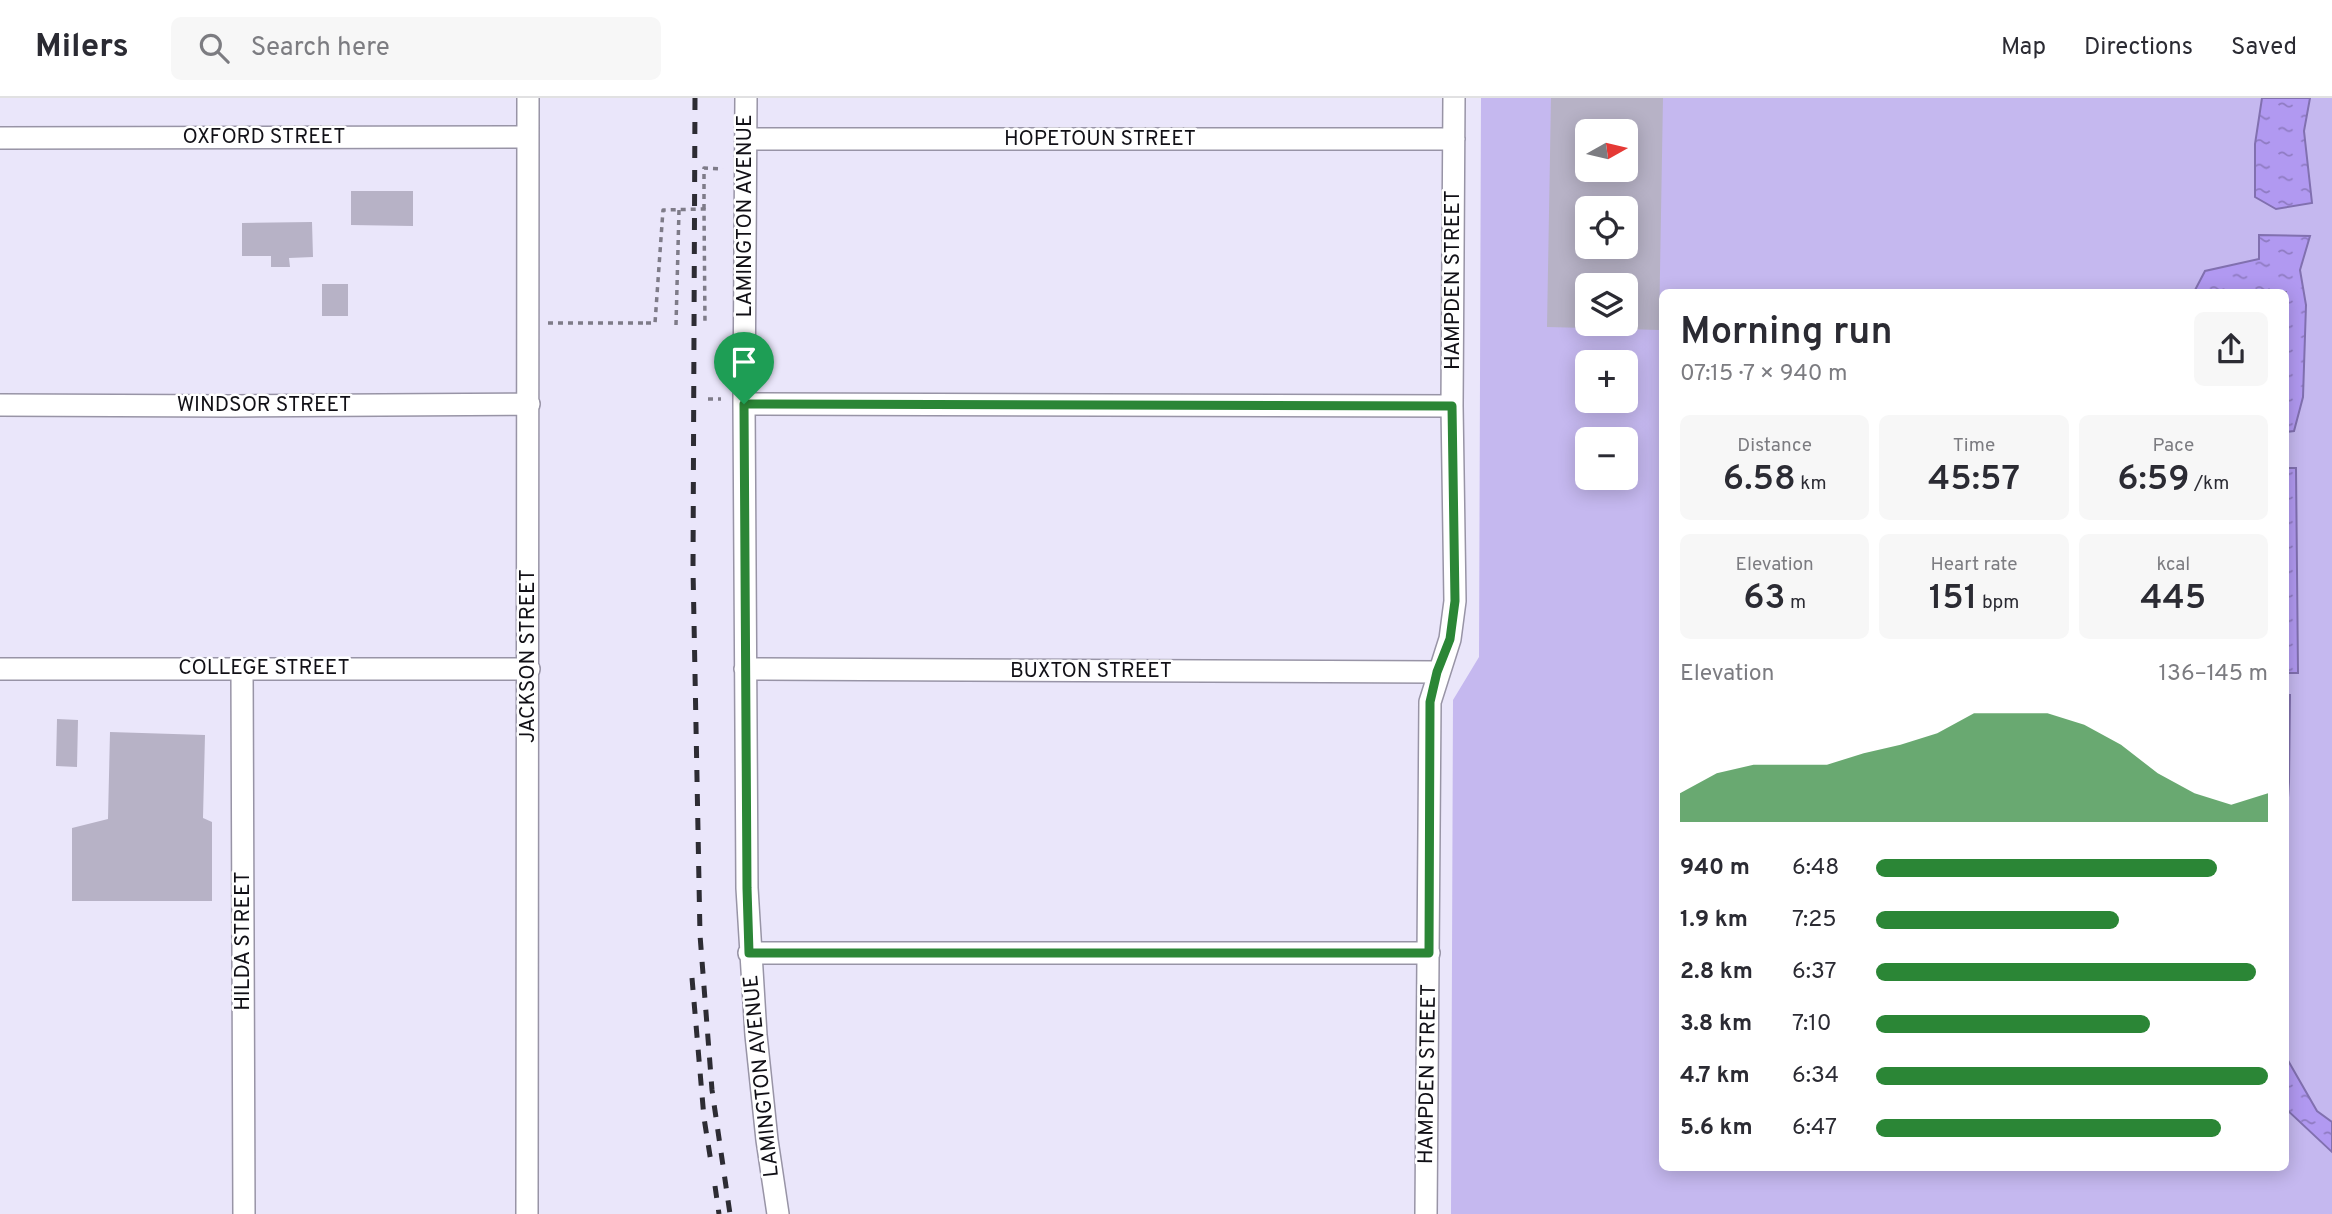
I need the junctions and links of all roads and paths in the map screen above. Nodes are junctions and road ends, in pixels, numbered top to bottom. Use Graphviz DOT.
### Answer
graph roads {
  1 [pos="528,98"];
  2 [pos="746,98"];
  3 [pos="1454,98"];
  4 [pos="528,137"];
  5 [pos="0,138"];
  6 [pos="746,139"];
  7 [pos="1454,139"];
  8 [pos="723,169"];
  9 [pos="704,209"];
  10 [pos="679,210"];
  11 [pos="548,323"];
  12 [pos="705,324"];
  13 [pos="676,325"];
  14 [pos="708,399"];
  15 [pos="721,399"];
  16 [pos="529,404"];
  17 [pos="744,404"];
  18 [pos="0,405"];
  19 [pos="1452,406"];
  20 [pos="242,668"];
  21 [pos="0,669"];
  22 [pos="529,669"];
  23 [pos="745,669"];
  24 [pos="1437,672"];
  25 [pos="749,953"];
  26 [pos="1429,953"];
  27 [pos="244,1214"];
  28 [pos="527,1214"];
  29 [pos="778,1214"];
  30 [pos="1426,1214"];
  1 -- 4 [label="street, JACKSON STREET"];
  2 -- 6 [label="street, LAMINGTON AVENUE"];
  3 -- 7 [label="street, HAMPDEN STREET"];
  4 -- 5 [label="street, OXFORD STREET"];
  4 -- 16 [label="street, JACKSON STREET"];
  6 -- 7 [label="street, HOPETOUN STREET"];
  6 -- 17 [label="street, LAMINGTON AVENUE"];
  7 -- 19 [label="street, HAMPDEN STREET"];
  8 -- 9 [label="path"];
  9 -- 10 [label="path, bridge"];
  9 -- 12 [label="path, bridge"];
  10 -- 11 [label="path, bridge"];
  10 -- 13 [label="path"];
  14 -- 15 [label="path"];
  16 -- 18 [label="street, WINDSOR STREET"];
  16 -- 22 [label="street, JACKSON STREET"];
  17 -- 19 [label="street"];
  17 -- 23 [label="street, LAMINGTON AVENUE"];
  19 -- 24 [label="street, HAMPDEN STREET"];
  20 -- 21 [label="street, COLLEGE STREET"];
  20 -- 22 [label="street, COLLEGE STREET"];
  20 -- 27 [label="street, HILDA STREET"];
  22 -- 28 [label="street, JACKSON STREET"];
  23 -- 24 [label="street, BUXTON STREET"];
  23 -- 25 [label="street, LAMINGTON AVENUE"];
  24 -- 26 [label="street, HAMPDEN STREET"];
  25 -- 26 [label="street"];
  25 -- 29 [label="street, LAMINGTON AVENUE"];
  26 -- 30 [label="street, HAMPDEN STREET"];
}
